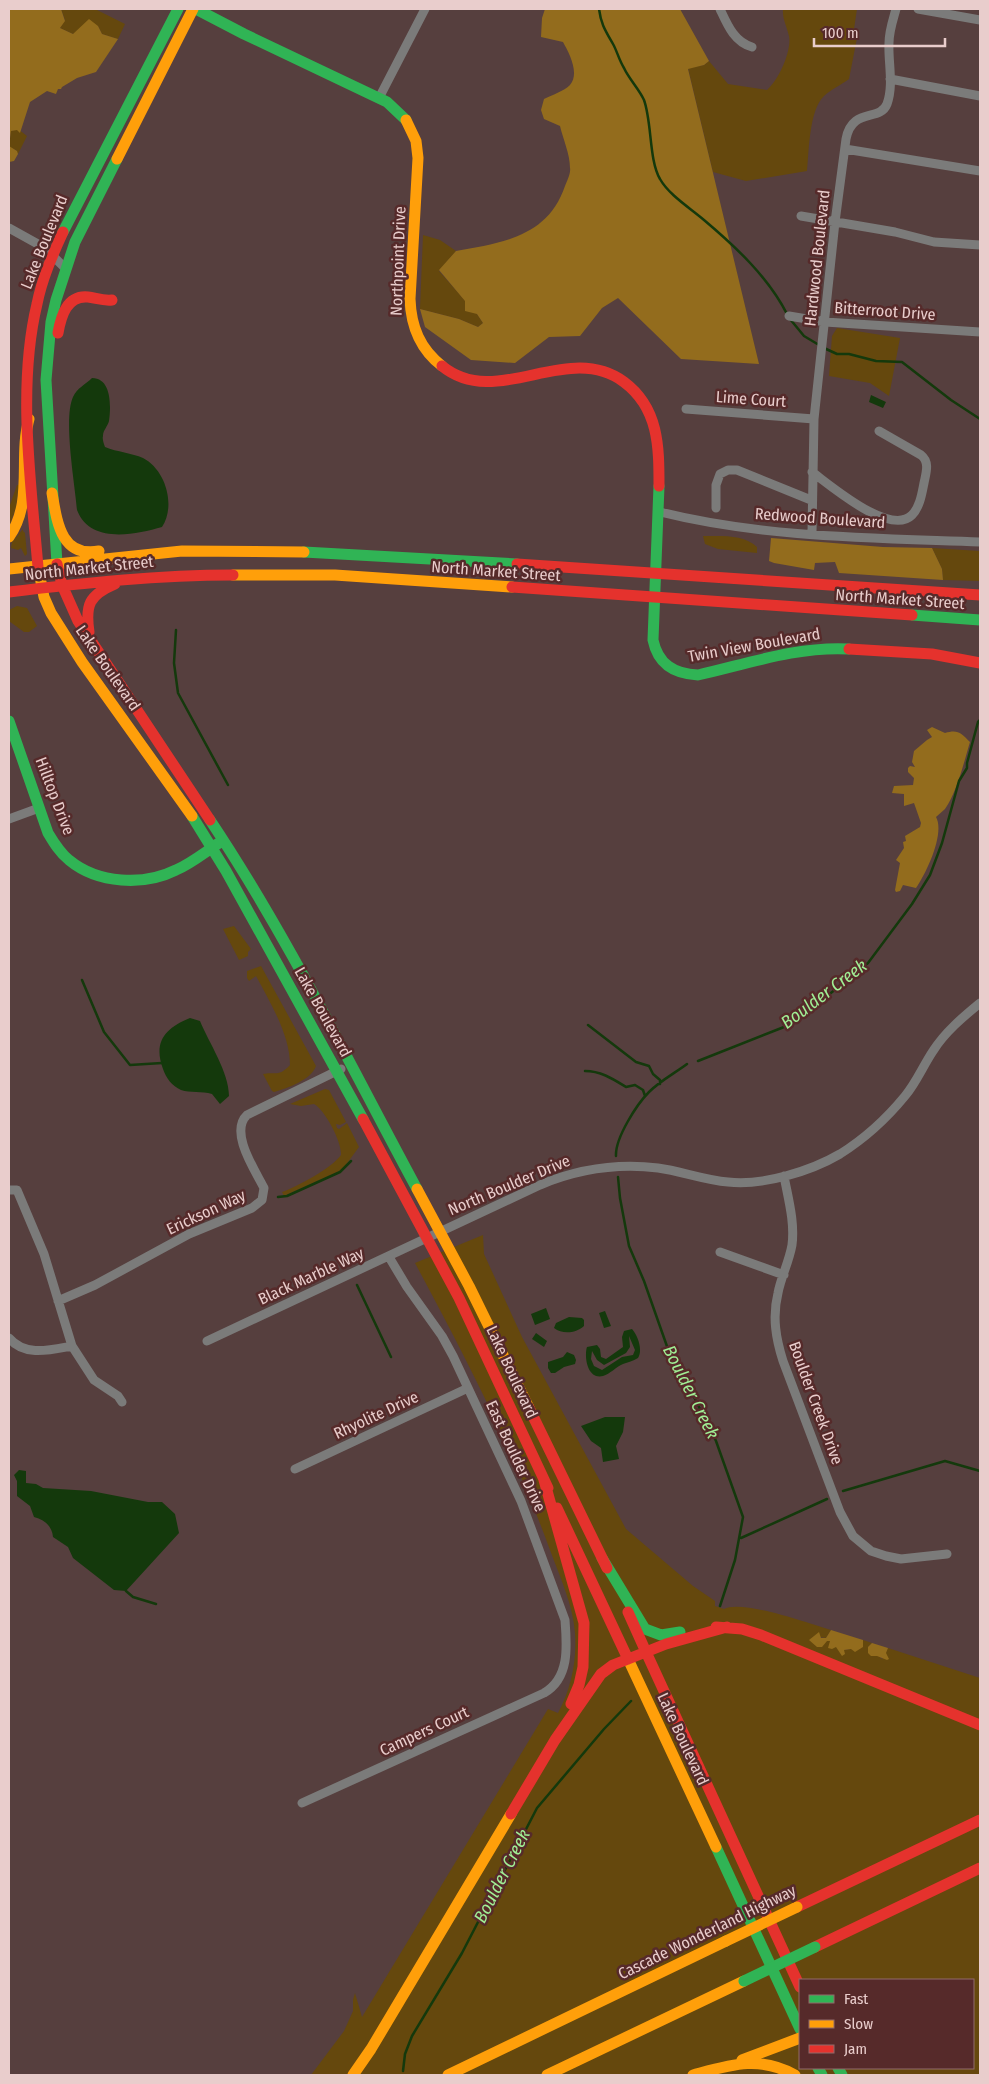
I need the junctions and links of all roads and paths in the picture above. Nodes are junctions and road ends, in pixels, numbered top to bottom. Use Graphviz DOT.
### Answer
graph roads {
  1 [pos="178,9"];
  2 [pos="194,9"];
  3 [pos="424,9"];
  4 [pos="720,9"];
  5 [pos="896,9"];
  6 [pos="918,9"];
  7 [pos="980,20"];
  8 [pos="752,47"];
  9 [pos="154,56"];
  10 [pos="890,78"];
  11 [pos="980,96"];
  12 [pos="379,98"];
  13 [pos="126,110"];
  14 [pos="142,110"];
  15 [pos="845,149"];
  16 [pos="122,150"];
  17 [pos="103,155"];
  18 [pos="980,171"];
  19 [pos="92,206"];
  20 [pos="801,216"];
  21 [pos="835,222"];
  22 [pos="9,228"];
  23 [pos="980,245"];
  24 [pos="53,256"];
  25 [pos="65,268"];
  26 [pos="112,300"];
  27 [pos="788,316"];
  28 [pos="825,322"];
  29 [pos="980,332"];
  30 [pos="47,368"];
  31 [pos="28,378"];
  32 [pos="686,409"];
  33 [pos="29,419"];
  34 [pos="814,419"];
  35 [pos="879,431"];
  36 [pos="50,466"];
  37 [pos="812,472"];
  38 [pos="52,493"];
  39 [pos="811,500"];
  40 [pos="716,508"];
  41 [pos="660,512"];
  42 [pos="812,533"];
  43 [pos="9,538"];
  44 [pos="980,542"];
  45 [pos="182,551"];
  46 [pos="57,564"];
  47 [pos="38,566"];
  48 [pos="9,569"];
  49 [pos="656,573"];
  50 [pos="130,578"];
  51 [pos="62,585"];
  52 [pos="42,587"];
  53 [pos="9,592"];
  54 [pos="980,595"];
  55 [pos="655,598"];
  56 [pos="980,620"];
  57 [pos="90,638"];
  58 [pos="980,662"];
  59 [pos="9,721"];
  60 [pos="39,808"];
  61 [pos="9,819"];
  62 [pos="224,840"];
  63 [pos="212,848"];
  64 [pos="980,1003"];
  65 [pos="350,1064"];
  66 [pos="338,1070"];
  67 [pos="784,1176"];
  68 [pos="9,1190"];
  69 [pos="441,1231"];
  70 [pos="427,1238"];
  71 [pos="720,1252"];
  72 [pos="389,1257"];
  73 [pos="784,1275"];
  74 [pos="58,1301"];
  75 [pos="9,1338"];
  76 [pos="207,1341"];
  77 [pos="72,1346"];
  78 [pos="468,1388"];
  79 [pos="122,1402"];
  80 [pos="295,1469"];
  81 [pos="544,1480"];
  82 [pos="947,1554"];
  83 [pos="602,1558"];
  84 [pos="727,1627"];
  85 [pos="646,1652"];
  86 [pos="628,1659"];
  87 [pos="557,1683"];
  88 [pos="980,1725"];
  89 [pos="555,1740"];
  90 [pos="302,1803"];
  91 [pos="980,1820"];
  92 [pos="980,1868"];
  93 [pos="799,1984"];
  94 [pos="799,2026"];
  95 [pos="799,2038"];
  96 [pos="726,2066"];
  97 [pos="353,2075"];
  98 [pos="448,2075"];
  99 [pos="546,2075"];
  100 [pos="693,2075"];
  101 [pos="795,2075"];
  1 -- 9 [label="main road, Lake Boulevard"];
  2 -- 12 [label="main road, Northpoint Drive"];
  2 -- 14 [label="main road, Lake Boulevard"];
  3 -- 12 [label="street"];
  4 -- 8 [label="street"];
  5 -- 10 [label="street, Hardwood Boulevard"];
  6 -- 7 [label="street"];
  9 -- 13 [label="main road, Lake Boulevard"];
  9 -- 14 [label="main road"];
  10 -- 11 [label="street"];
  10 -- 15 [label="street, Hardwood Boulevard"];
  12 -- 41 [label="main road, Northpoint Drive"];
  13 -- 16 [label="main road"];
  13 -- 17 [label="main road, Lake Boulevard"];
  14 -- 16 [label="main road, Lake Boulevard"];
  15 -- 18 [label="street"];
  15 -- 21 [label="street, Hardwood Boulevard"];
  16 -- 19 [label="main road, Lake Boulevard"];
  17 -- 19 [label="main road"];
  17 -- 24 [label="main road, Lake Boulevard"];
  19 -- 25 [label="main road, Lake Boulevard"];
  20 -- 21 [label="street"];
  21 -- 23 [label="street"];
  21 -- 28 [label="street, Hardwood Boulevard"];
  22 -- 24 [label="street"];
  24 -- 25 [label="street"];
  24 -- 31 [label="main road, Lake Boulevard"];
  25 -- 30 [label="main road, Lake Boulevard"];
  26 -- 30 [label="main road"];
  27 -- 28 [label="street, Bitterroot Drive"];
  28 -- 29 [label="street, Bitterroot Drive"];
  28 -- 34 [label="street, Hardwood Boulevard"];
  30 -- 36 [label="main road, Lake Boulevard"];
  31 -- 33 [label="main road, Lake Boulevard"];
  31 -- 36 [label="main road"];
  32 -- 34 [label="street, Lime Court"];
  33 -- 43 [label="main road"];
  33 -- 47 [label="main road, Lake Boulevard"];
  34 -- 37 [label="street, Hardwood Boulevard"];
  35 -- 37 [label="street"];
  36 -- 38 [label="main road, Lake Boulevard"];
  37 -- 39 [label="street, Hardwood Boulevard"];
  38 -- 45 [label="main road"];
  38 -- 46 [label="main road, Lake Boulevard"];
  39 -- 40 [label="street"];
  39 -- 42 [label="street, Hardwood Boulevard"];
  41 -- 42 [label="street, Redwood Boulevard"];
  41 -- 49 [label="main road, Northpoint Drive"];
  42 -- 44 [label="street, Redwood Boulevard"];
  45 -- 46 [label="main road, North Market Street"];
  45 -- 49 [label="main road, North Market Street"];
  46 -- 47 [label="main road, North Market Street"];
  46 -- 51 [label="main road, Lake Boulevard"];
  47 -- 48 [label="main road, North Market Street"];
  47 -- 52 [label="main road, Lake Boulevard"];
  49 -- 54 [label="main road, North Market Street"];
  49 -- 55 [label="main road, Northpoint Drive"];
  50 -- 51 [label="main road, North Market Street"];
  50 -- 55 [label="main road, North Market Street"];
  50 -- 57 [label="main road"];
  51 -- 52 [label="main road, North Market Street"];
  51 -- 57 [label="main road, Lake Boulevard"];
  52 -- 53 [label="main road, North Market Street"];
  52 -- 63 [label="main road, Lake Boulevard"];
  55 -- 56 [label="main road, North Market Street"];
  55 -- 58 [label="main road, Twin View Boulevard"];
  57 -- 62 [label="main road, Lake Boulevard"];
  59 -- 60 [label="main road, Hilltop Drive"];
  60 -- 61 [label="street"];
  60 -- 63 [label="main road, Hilltop Drive"];
  62 -- 63 [label="main road, Hilltop Drive"];
  62 -- 65 [label="main road, Lake Boulevard"];
  63 -- 66 [label="main road, Lake Boulevard"];
  64 -- 67 [label="street, North Boulder Drive"];
  65 -- 66 [label="street, Erickson Way"];
  65 -- 69 [label="main road, Lake Boulevard"];
  66 -- 70 [label="main road, Lake Boulevard"];
  66 -- 74 [label="street, Erickson Way"];
  67 -- 69 [label="street, North Boulder Drive"];
  67 -- 73 [label="street, Boulder Creek Drive"];
  68 -- 74 [label="street"];
  69 -- 70 [label="street, North Boulder Drive"];
  69 -- 83 [label="main road, Lake Boulevard"];
  70 -- 72 [label="street, Black Marble Way"];
  70 -- 81 [label="main road, Lake Boulevard"];
  71 -- 73 [label="street"];
  72 -- 76 [label="street, Black Marble Way"];
  72 -- 78 [label="street, East Boulder Drive"];
  73 -- 82 [label="street, Boulder Creek Drive"];
  74 -- 77 [label="street"];
  75 -- 77 [label="street"];
  77 -- 79 [label="street"];
  78 -- 80 [label="street, Rhyolite Drive"];
  78 -- 87 [label="street, East Boulder Drive"];
  81 -- 86 [label="main road, Lake Boulevard"];
  81 -- 89 [label="main road"];
  83 -- 84 [label="main road"];
  83 -- 85 [label="main road, Lake Boulevard"];
  84 -- 85 [label="main road"];
  84 -- 88 [label="main road"];
  85 -- 86 [label="main road"];
  85 -- 93 [label="main road, Lake Boulevard"];
  86 -- 89 [label="main road"];
  86 -- 94 [label="main road, Lake Boulevard"];
  87 -- 90 [label="street, Campers Court"];
  89 -- 97 [label="main road"];
  91 -- 98 [label="main road, Cascade Wonderland Highway, bridge"];
  92 -- 99 [label="main road, bridge"];
  95 -- 96 [label="main road"];
  96 -- 100 [label="main road"];
  96 -- 101 [label="main road"];
}
